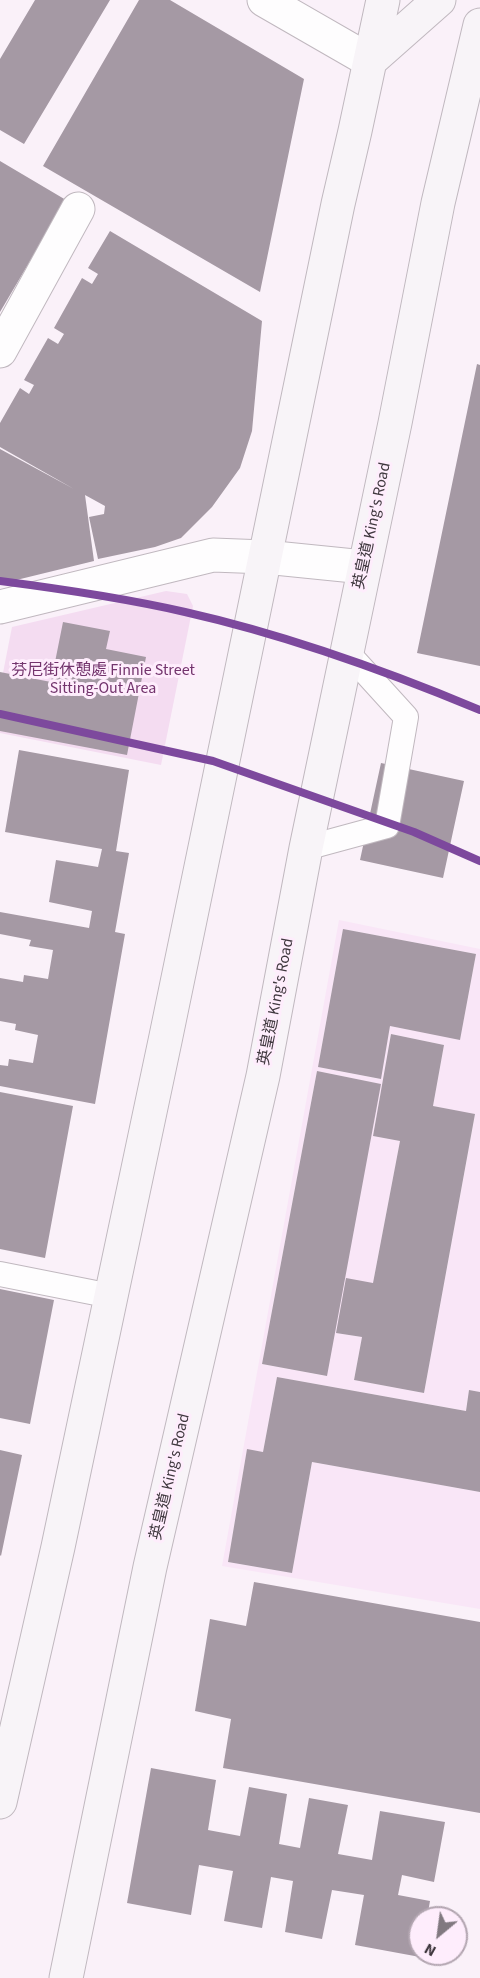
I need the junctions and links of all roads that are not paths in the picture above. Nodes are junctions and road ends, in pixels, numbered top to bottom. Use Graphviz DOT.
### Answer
graph roads {
  1 [pos="264,0"];
  2 [pos="383,0"];
  3 [pos="439,0"];
  4 [pos="480,25"];
  5 [pos="370,61"];
  6 [pos="78,209"];
  7 [pos="0,351"];
  8 [pos="265,557"];
  9 [pos="364,567"];
  10 [pos="0,608"];
  11 [pos="346,651"];
  12 [pos="306,848"];
  13 [pos="0,1274"];
  14 [pos="111,1296"];
  15 [pos="0,1802"];
  16 [pos="66,1978"];
  1 -- 5 [label="street"];
  2 -- 5 [label="main road"];
  3 -- 5 [label="main road"];
  4 -- 9 [label="main road, 英皇道 King's Road"];
  5 -- 8 [label="main road"];
  6 -- 7 [label="street"];
  8 -- 9 [label="street"];
  8 -- 10 [label="street"];
  8 -- 14 [label="main road"];
  9 -- 11 [label="main road, 英皇道 King's Road"];
  11 -- 12 [label="main road, 英皇道 King's Road"];
  11 -- 12 [label="lane"];
  12 -- 16 [label="main road, 英皇道 King's Road"];
  13 -- 14 [label="lane"];
  14 -- 15 [label="main road"];
}
